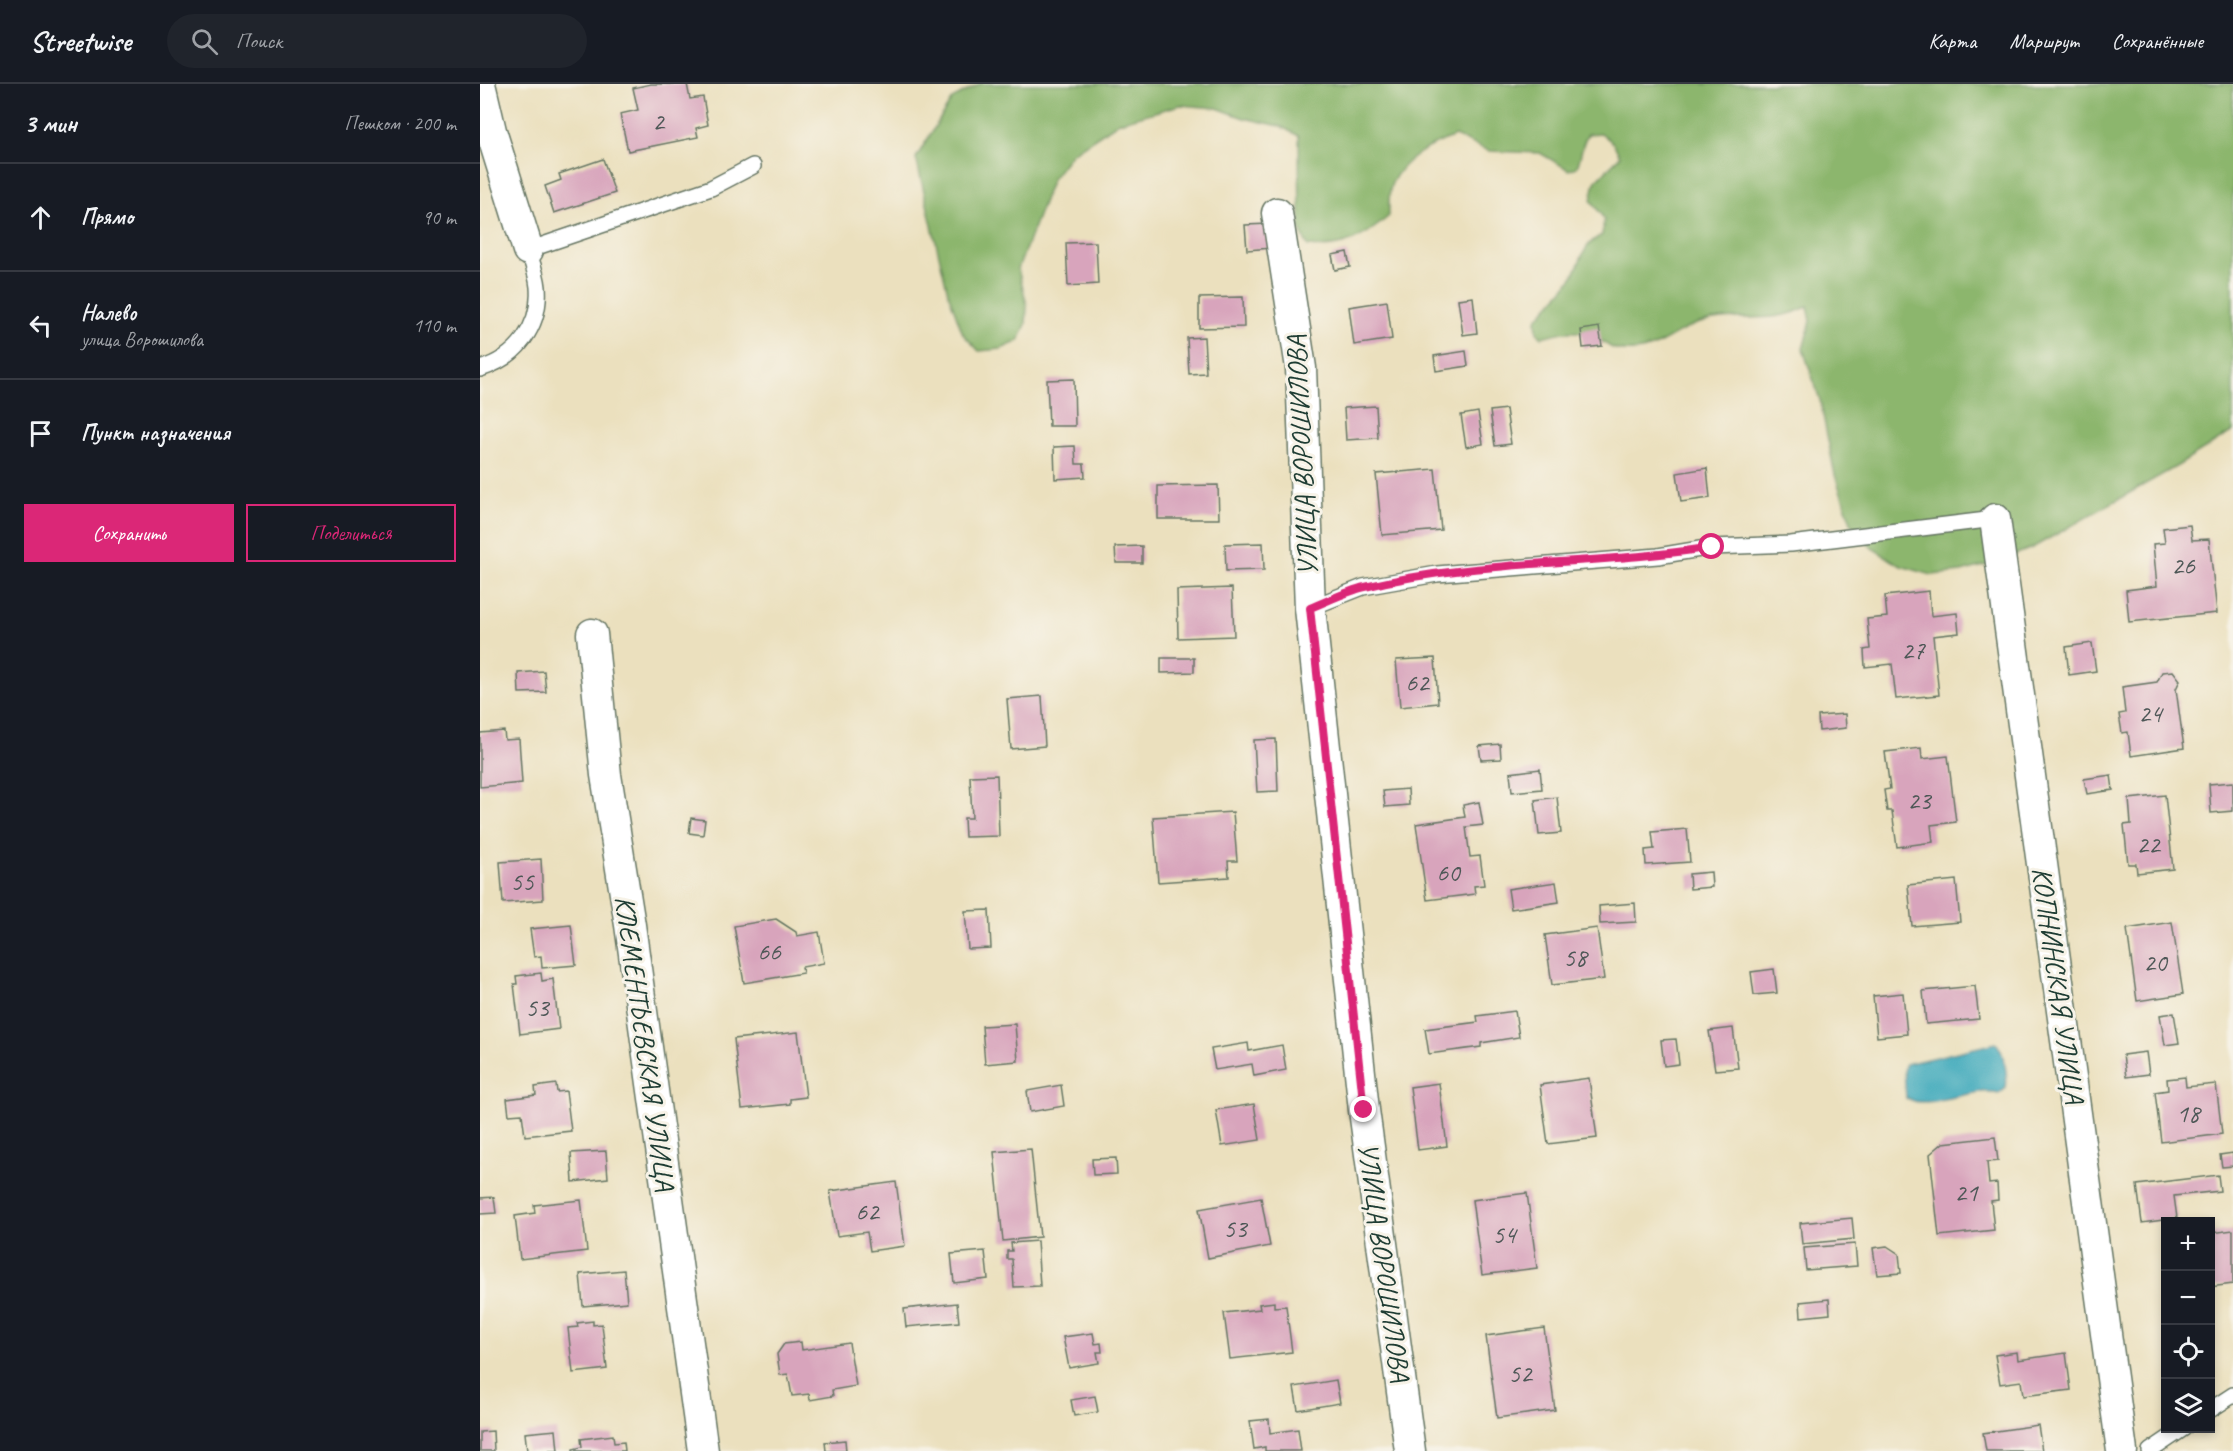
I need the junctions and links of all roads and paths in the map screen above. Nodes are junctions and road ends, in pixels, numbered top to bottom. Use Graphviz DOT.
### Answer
graph roads {
  1 [pos="480,84"];
  2 [pos="753,166"];
  3 [pos="1277,213"];
  4 [pos="528,250"];
  5 [pos="480,369"];
  6 [pos="1995,519"];
  7 [pos="1310,608"];
  8 [pos="592,634"];
  9 [pos="2233,1395"];
  10 [pos="2215,1407"];
  11 [pos="2177,1433"];
  12 [pos="703,1451"];
  13 [pos="1410,1451"];
  14 [pos="2122,1451"];
  15 [pos="2150,1451"];
  1 -- 4 [label="street"];
  2 -- 4 [label="lane"];
  3 -- 7 [label="street, УЛИЦА ВОРОШИЛОВА"];
  4 -- 5 [label="lane"];
  6 -- 7 [label="lane"];
  6 -- 14 [label="street, КОПНИНСКАЯ УЛИЦА"];
  7 -- 13 [label="street, УЛИЦА ВОРОШИЛОВА"];
  8 -- 12 [label="street, КЛЕМЕНТЬЕВСКАЯ УЛИЦА"];
  9 -- 10 [label="lane"];
  11 -- 15 [label="lane"];
}
